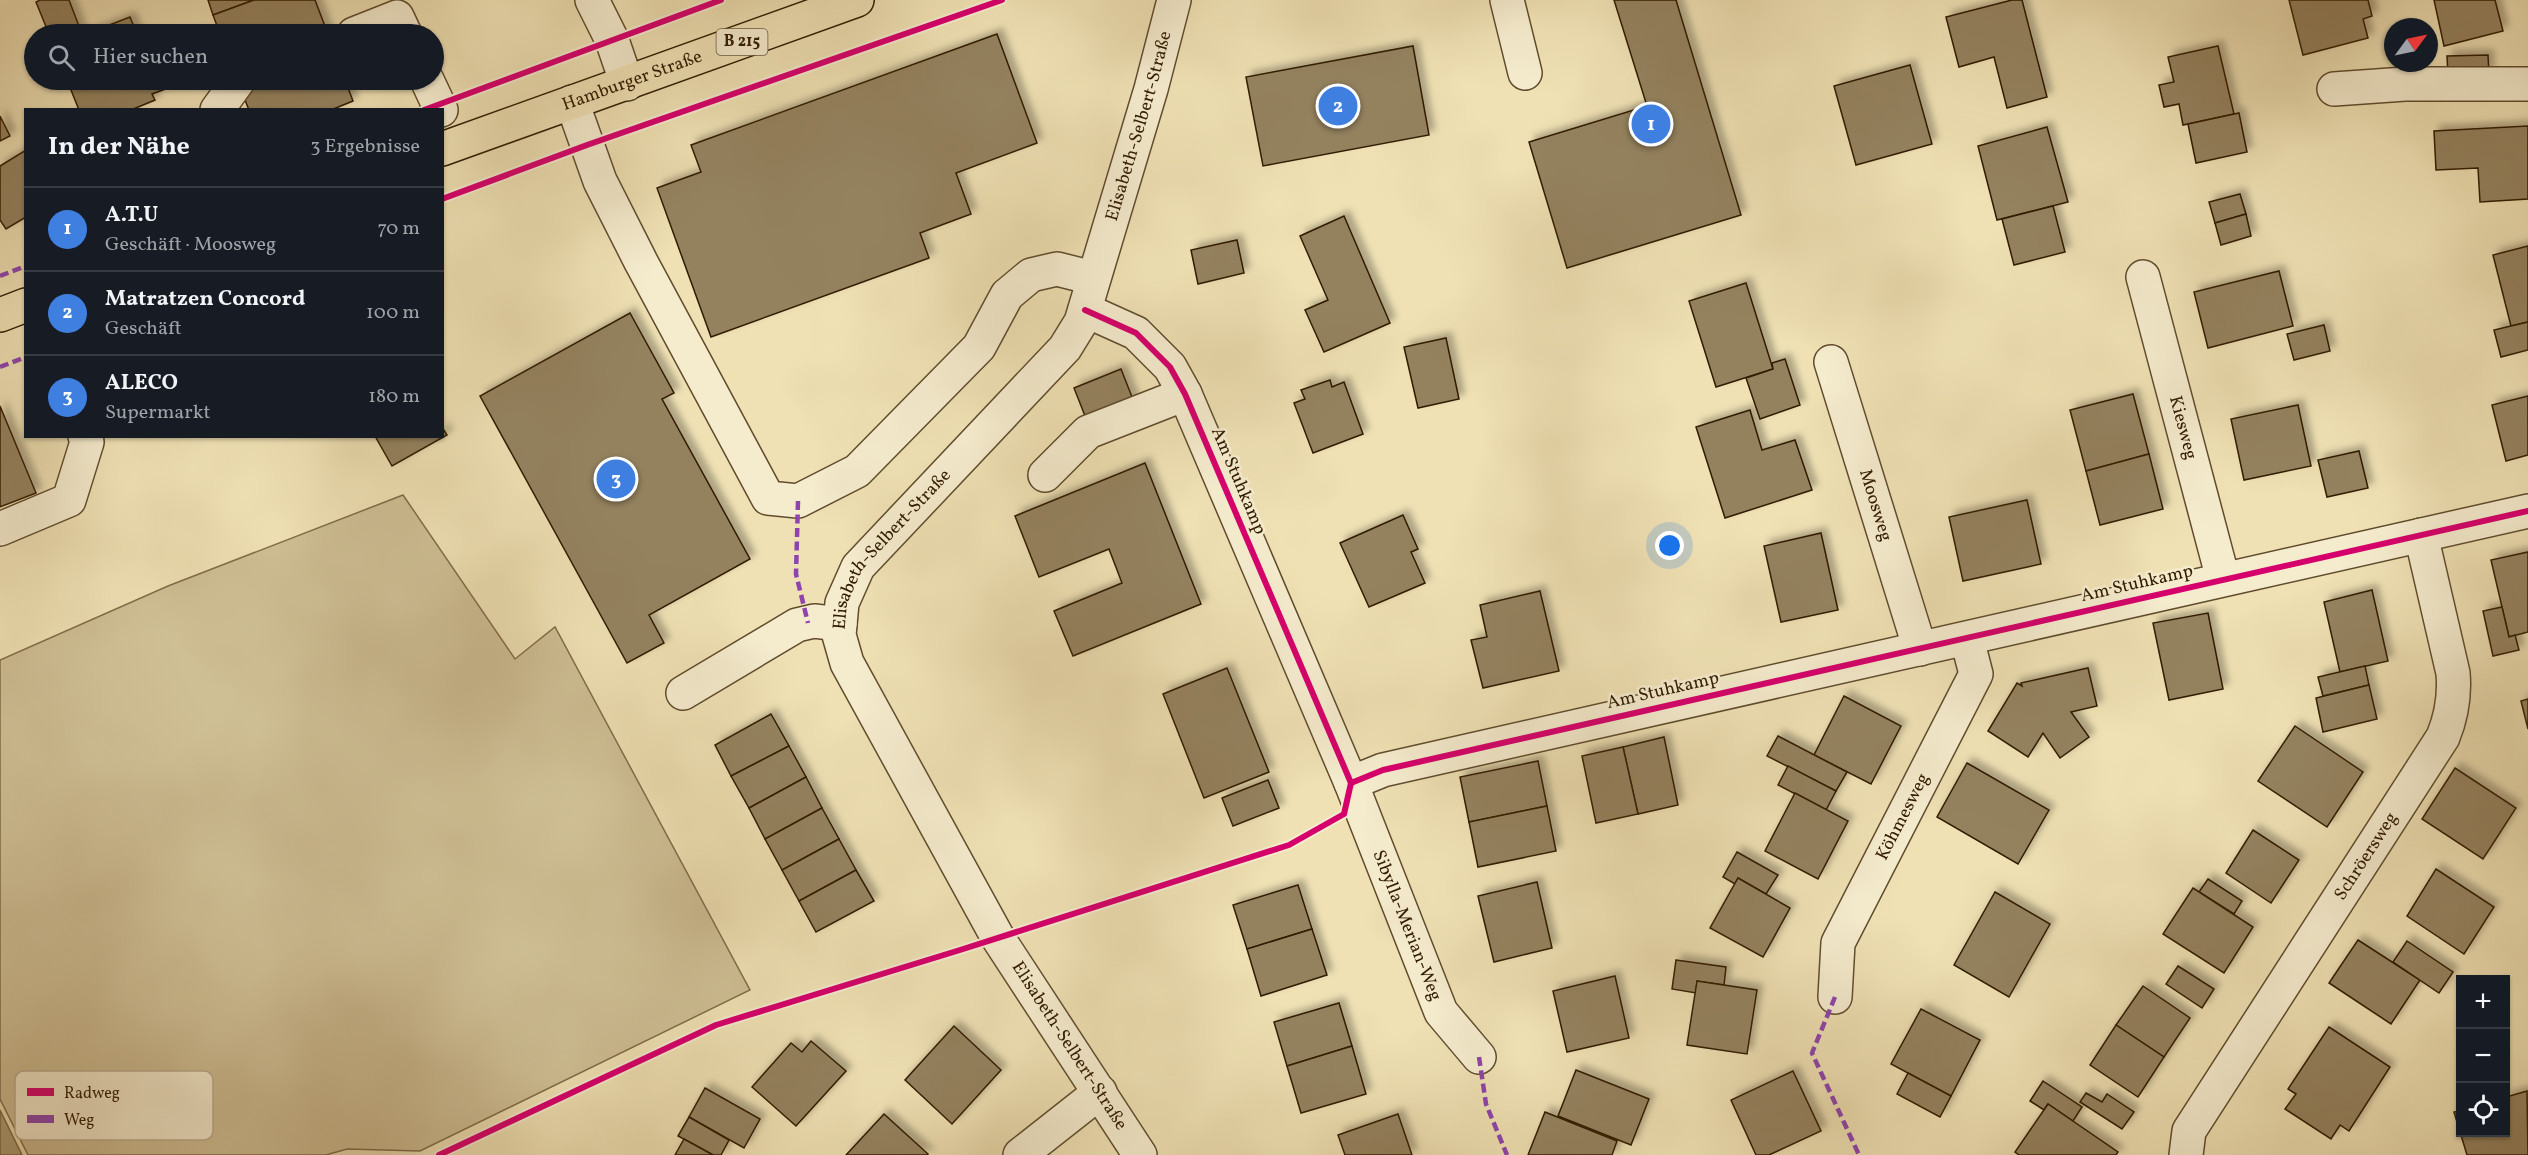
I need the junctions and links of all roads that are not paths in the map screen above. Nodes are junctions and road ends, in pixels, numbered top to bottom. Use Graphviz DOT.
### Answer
graph roads {
  1 [pos="592,0"];
  2 [pos="857,0"];
  3 [pos="1174,0"];
  4 [pos="1507,0"];
  5 [pos="396,17"];
  6 [pos="379,24"];
  7 [pos="1525,73"];
  8 [pos="627,84"];
  9 [pos="2528,84"];
  10 [pos="2334,89"];
  11 [pos="232,90"];
  12 [pos="432,90"];
  13 [pos="572,102"];
  14 [pos="219,108"];
  15 [pos="440,108"];
  16 [pos="444,123"];
  17 [pos="449,147"];
  18 [pos="2143,277"];
  19 [pos="1093,278"];
  20 [pos="24,306"];
  21 [pos="1085,310"];
  22 [pos="0,315"];
  23 [pos="1831,362"];
  24 [pos="1185,394"];
  25 [pos="86,438"];
  26 [pos="1045,475"];
  27 [pos="2528,511"];
  28 [pos="0,529"];
  29 [pos="2421,535"];
  30 [pos="2223,579"];
  31 [pos="840,624"];
  32 [pos="1967,639"];
  33 [pos="1920,649"];
  34 [pos="682,693"];
  35 [pos="1351,783"];
  36 [pos="1834,997"];
  37 [pos="1479,1057"];
  38 [pos="1100,1092"];
  39 [pos="1020,1155"];
  40 [pos="1140,1155"];
  41 [pos="2186,1155"];
  1 -- 8 [label="street"];
  2 -- 8 [label="main road, Hamburger Straße / B 215"];
  3 -- 19 [label="street, Elisabeth-Selbert-Straße"];
  4 -- 7 [label="street"];
  5 -- 6 [label="street"];
  8 -- 13 [label="main road, Hamburger Straße / B 215"];
  9 -- 10 [label="street"];
  11 -- 14 [label="street"];
  12 -- 15 [label="street"];
  13 -- 17 [label="main road, Hamburger Straße / B 215"];
  13 -- 19 [label="street"];
  16 -- 17 [label="street"];
  18 -- 30 [label="street, Kiesweg"];
  19 -- 21 [label="street, Elisabeth-Selbert-Straße"];
  20 -- 22 [label="main road"];
  21 -- 24 [label="street, Am Stuhkamp"];
  21 -- 31 [label="street, Elisabeth-Selbert-Straße"];
  23 -- 33 [label="street, Moosweg"];
  24 -- 26 [label="street"];
  24 -- 35 [label="street, Am Stuhkamp"];
  25 -- 28 [label="street"];
  27 -- 29 [label="street, Am Stuhkamp"];
  29 -- 30 [label="street, Am Stuhkamp"];
  29 -- 41 [label="street, Schröersweg"];
  30 -- 32 [label="street, Am Stuhkamp"];
  31 -- 34 [label="street"];
  31 -- 38 [label="street, Elisabeth-Selbert-Straße"];
  32 -- 33 [label="street, Am Stuhkamp"];
  32 -- 36 [label="street, Köhmesweg"];
  33 -- 35 [label="street, Am Stuhkamp"];
  35 -- 37 [label="street, Sibylla-Merian-Weg"];
  38 -- 39 [label="street"];
  38 -- 40 [label="street, Elisabeth-Selbert-Straße"];
}
